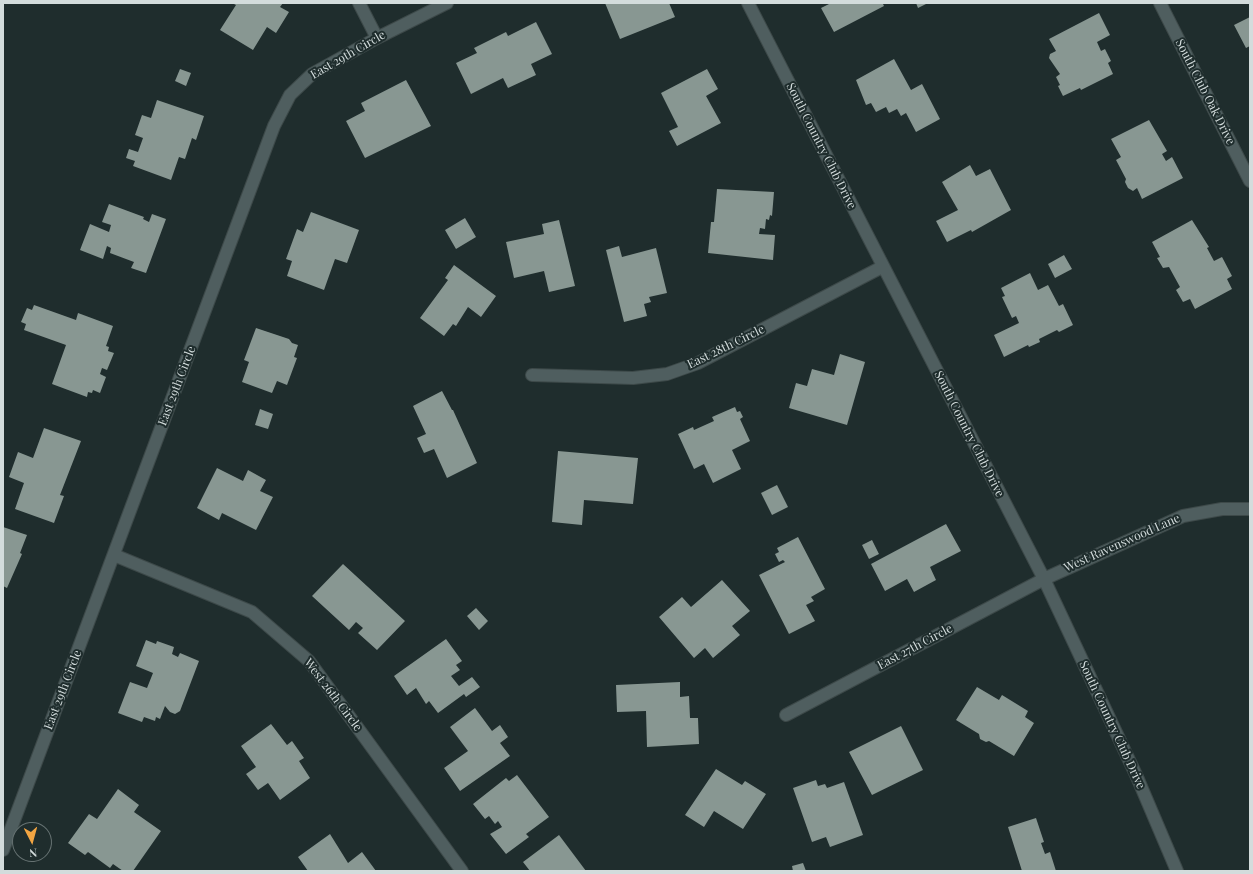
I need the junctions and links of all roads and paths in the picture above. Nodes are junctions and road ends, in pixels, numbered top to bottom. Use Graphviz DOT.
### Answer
graph roads {
  1 [pos="360,3"];
  2 [pos="447,3"];
  3 [pos="748,3"];
  4 [pos="1160,3"];
  5 [pos="377,38"];
  6 [pos="1250,181"];
  7 [pos="882,267"];
  8 [pos="532,375"];
  9 [pos="1250,508"];
  10 [pos="114,555"];
  11 [pos="1044,579"];
  12 [pos="786,715"];
  13 [pos="3,850"];
  14 [pos="462,871"];
  15 [pos="1177,871"];
  1 -- 5 [label="street"];
  2 -- 5 [label="street, East 29th Circle"];
  3 -- 7 [label="street, South Country Club Drive"];
  4 -- 6 [label="street, South Club Oak Drive"];
  5 -- 10 [label="street, East 29th Circle"];
  7 -- 8 [label="street, East 28th Circle"];
  7 -- 11 [label="street, South Country Club Drive"];
  9 -- 11 [label="street, West Ravenswood Lane"];
  10 -- 13 [label="street, East 29th Circle"];
  10 -- 14 [label="street, West 26th Circle"];
  11 -- 12 [label="street, East 27th Circle"];
  11 -- 15 [label="street, South Country Club Drive"];
}
